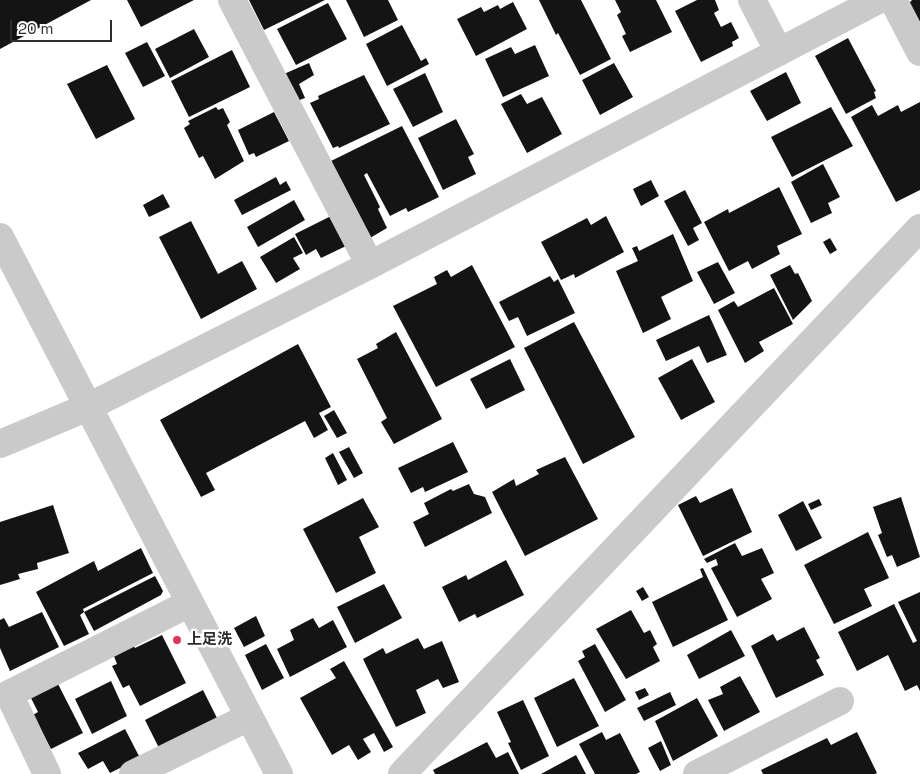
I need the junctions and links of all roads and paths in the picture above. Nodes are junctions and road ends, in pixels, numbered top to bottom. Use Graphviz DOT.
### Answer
graph roads {
  1 [pos="232,0"];
  2 [pos="752,0"];
  3 [pos="878,0"];
  4 [pos="893,0"];
  5 [pos="779,52"];
  6 [pos="920,52"];
  7 [pos="920,228"];
  8 [pos="0,237"];
  9 [pos="370,265"];
  10 [pos="88,406"];
  11 [pos="0,444"];
  12 [pos="190,603"];
  13 [pos="840,701"];
  14 [pos="249,717"];
  15 [pos="47,774"];
  16 [pos="132,774"];
  17 [pos="279,774"];
  18 [pos="402,774"];
  19 [pos="696,774"];
  1 -- 9 [label="street"];
  2 -- 5 [label="street"];
  3 -- 5 [label="street"];
  4 -- 6 [label="street"];
  5 -- 9 [label="street"];
  7 -- 18 [label="street"];
  8 -- 10 [label="street"];
  9 -- 10 [label="street"];
  10 -- 11 [label="street"];
  10 -- 12 [label="street"];
  12 -- 14 [label="street"];
  12 -- 15 [label="street"];
  13 -- 19 [label="street"];
  14 -- 16 [label="street"];
  14 -- 17 [label="street"];
}
